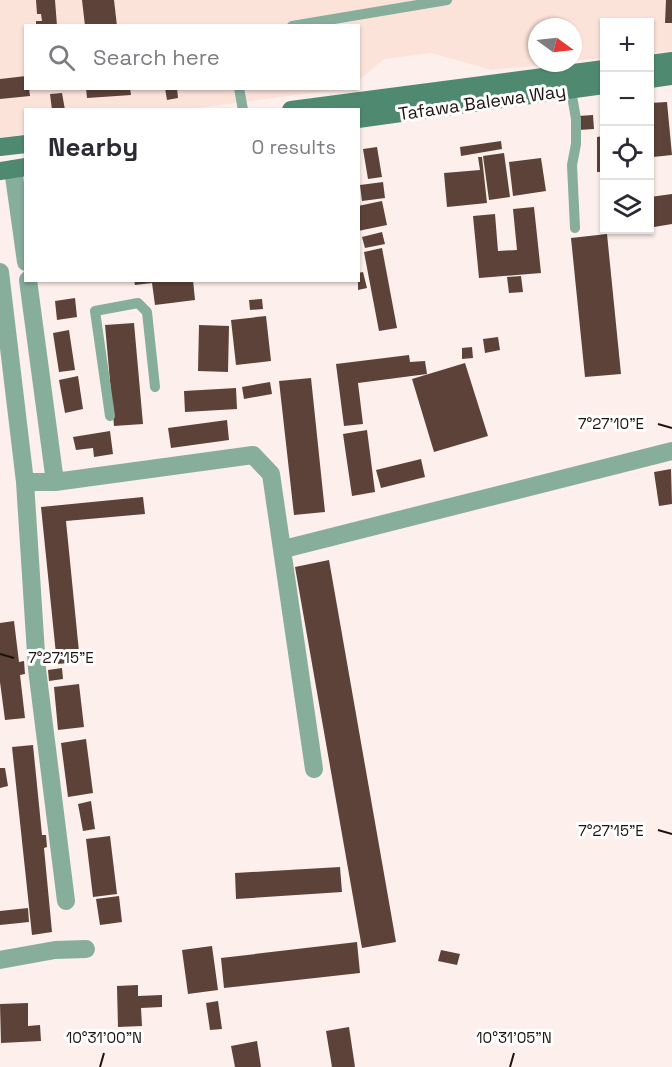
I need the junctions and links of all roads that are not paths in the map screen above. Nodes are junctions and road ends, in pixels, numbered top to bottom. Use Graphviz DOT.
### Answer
graph roads {
  1 [pos="447,0"];
  2 [pos="304,24"];
  3 [pos="672,61"];
  4 [pos="654,63"];
  5 [pos="600,70"];
  6 [pos="672,76"];
  7 [pos="654,78"];
  8 [pos="600,86"];
  9 [pos="239,90"];
  10 [pos="571,90"];
  11 [pos="243,108"];
  12 [pos="306,108"];
  13 [pos="360,119"];
  14 [pos="24,144"];
  15 [pos="0,147"];
  16 [pos="13,169"];
  17 [pos="575,228"];
  18 [pos="24,248"];
  19 [pos="0,272"];
  20 [pos="28,282"];
  21 [pos="155,387"];
  22 [pos="110,416"];
  23 [pos="672,451"];
  24 [pos="25,482"];
  25 [pos="55,482"];
  26 [pos="284,549"];
  27 [pos="314,769"];
  28 [pos="66,901"];
  29 [pos="87,949"];
  30 [pos="0,960"];
  1 -- 2 [label="lane"];
  3 -- 4 [label="main road"];
  5 -- 12 [label="main road, Tafawa Balewa Way"];
  6 -- 7 [label="main road"];
  8 -- 10 [label="main road, Tafawa Balewa Way"];
  9 -- 11 [label="lane"];
  10 -- 13 [label="main road, Tafawa Balewa Way"];
  10 -- 17 [label="lane"];
  14 -- 15 [label="main road"];
  16 -- 18 [label="street"];
  19 -- 24 [label="street"];
  20 -- 25 [label="street"];
  21 -- 22 [label="lane"];
  23 -- 26 [label="street"];
  24 -- 25 [label="street"];
  24 -- 28 [label="street"];
  25 -- 26 [label="street"];
  26 -- 27 [label="street"];
  29 -- 30 [label="street"];
}
